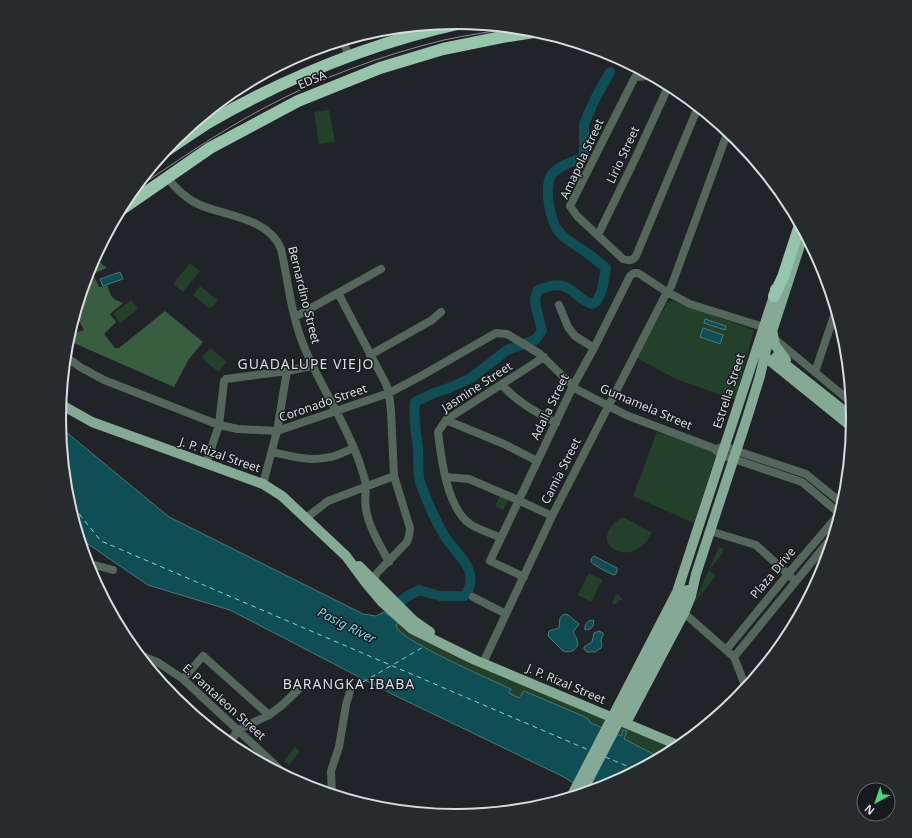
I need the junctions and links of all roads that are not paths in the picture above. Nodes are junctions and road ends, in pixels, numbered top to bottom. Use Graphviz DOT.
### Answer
graph roads {
  1 [pos="433,30"];
  2 [pos="522,34"];
  3 [pos="345,45"];
  4 [pos="349,57"];
  5 [pos="642,77"];
  6 [pos="666,91"];
  7 [pos="696,112"];
  8 [pos="187,137"];
  9 [pos="726,137"];
  10 [pos="167,178"];
  11 [pos="132,202"];
  12 [pos="795,225"];
  13 [pos="798,231"];
  14 [pos="598,235"];
  15 [pos="802,239"];
  16 [pos="381,269"];
  17 [pos="669,289"];
  18 [pos="338,293"];
  19 [pos="774,296"];
  20 [pos="560,305"];
  21 [pos="441,312"];
  22 [pos="295,317"];
  23 [pos="833,319"];
  24 [pos="770,330"];
  25 [pos="594,348"];
  26 [pos="536,350"];
  27 [pos="761,351"];
  28 [pos="370,355"];
  29 [pos="544,357"];
  30 [pos="70,360"];
  31 [pos="312,366"];
  32 [pos="287,371"];
  33 [pos="815,372"];
  34 [pos="794,375"];
  35 [pos="760,376"];
  36 [pos="502,385"];
  37 [pos="573,386"];
  38 [pos="810,388"];
  39 [pos="389,393"];
  40 [pos="845,397"];
  41 [pos="608,406"];
  42 [pos="66,408"];
  43 [pos="336,412"];
  44 [pos="846,413"];
  45 [pos="446,420"];
  46 [pos="846,421"];
  47 [pos="556,423"];
  48 [pos="219,425"];
  49 [pos="277,431"];
  50 [pos="354,448"];
  51 [pos="720,450"];
  52 [pos="272,452"];
  53 [pos="734,455"];
  54 [pos="537,461"];
  55 [pos="206,464"];
  56 [pos="394,476"];
  57 [pos="446,477"];
  58 [pos="263,484"];
  59 [pos="366,486"];
  60 [pos="518,500"];
  61 [pos="838,500"];
  62 [pos="836,509"];
  63 [pos="552,516"];
  64 [pos="306,518"];
  65 [pos="832,522"];
  66 [pos="710,531"];
  67 [pos="501,538"];
  68 [pos="824,547"];
  69 [pos="389,562"];
  70 [pos="95,565"];
  71 [pos="113,570"];
  72 [pos="788,574"];
  73 [pos="524,577"];
  74 [pos="796,581"];
  75 [pos="375,585"];
  76 [pos="681,592"];
  77 [pos="473,597"];
  78 [pos="684,613"];
  79 [pos="506,614"];
  80 [pos="726,650"];
  81 [pos="734,657"];
  82 [pos="150,660"];
  83 [pos="483,663"];
  84 [pos="628,676"];
  85 [pos="183,679"];
  86 [pos="648,681"];
  87 [pos="744,682"];
  88 [pos="298,690"];
  89 [pos="350,692"];
  90 [pos="270,715"];
  91 [pos="607,715"];
  92 [pos="626,723"];
  93 [pos="238,730"];
  94 [pos="233,738"];
  95 [pos="673,743"];
  96 [pos="272,763"];
  97 [pos="585,787"];
  98 [pos="332,788"];
  99 [pos="575,790"];
  1 -- 4 [label="highway, EDSA"];
  2 -- 10 [label="highway, EDSA"];
  3 -- 4 [label="street"];
  4 -- 8 [label="highway, EDSA"];
  5 -- 14 [label="street, Amapola Street"];
  6 -- 14 [label="street, Lirio Street"];
  7 -- 14 [label="street, Amapola Street"];
  9 -- 17 [label="street, Camia Street"];
  10 -- 11 [label="highway, EDSA"];
  10 -- 22 [label="street, Bernardino Street"];
  12 -- 19 [label="main road, Estrella Street"];
  13 -- 19 [label="highway"];
  15 -- 24 [label="main road, Estrella Street"];
  16 -- 18 [label="street"];
  17 -- 24 [label="street"];
  17 -- 25 [label="street, Adalla Street"];
  17 -- 41 [label="street, Camia Street"];
  18 -- 22 [label="street"];
  18 -- 28 [label="street"];
  19 -- 24 [label="main road, Estrella Street"];
  20 -- 25 [label="street"];
  21 -- 28 [label="street"];
  22 -- 31 [label="street, Bernardino Street"];
  23 -- 33 [label="street"];
  24 -- 27 [label="main road, Estrella Street"];
  24 -- 33 [label="street"];
  24 -- 34 [label="main road"];
  25 -- 37 [label="street, Adalla Street"];
  26 -- 29 [label="street, Gumamela Street"];
  26 -- 39 [label="street, Coronado Street"];
  27 -- 34 [label="main road"];
  27 -- 35 [label="main road, Estrella Street"];
  27 -- 51 [label="main road, Estrella Street"];
  28 -- 39 [label="street"];
  29 -- 36 [label="street, Jasmine Street"];
  29 -- 37 [label="street, Gumamela Street"];
  30 -- 48 [label="street, Coronado Street"];
  31 -- 32 [label="street"];
  31 -- 43 [label="street, Bernardino Street"];
  32 -- 48 [label="street"];
  32 -- 49 [label="street"];
  33 -- 40 [label="street"];
  34 -- 35 [label="main road"];
  34 -- 38 [label="main road"];
  35 -- 53 [label="main road, Estrella Street"];
  36 -- 45 [label="street, Jasmine Street"];
  36 -- 47 [label="street"];
  37 -- 41 [label="street, Gumamela Street"];
  37 -- 47 [label="street, Adalla Street"];
  38 -- 44 [label="main road"];
  38 -- 46 [label="main road"];
  39 -- 43 [label="street, Coronado Street"];
  39 -- 56 [label="street"];
  41 -- 51 [label="street, Gumamela Street"];
  41 -- 63 [label="street, Camia Street"];
  42 -- 55 [label="main road, J. P. Rizal Street"];
  43 -- 49 [label="street, Coronado Street"];
  43 -- 50 [label="street, Bernardino Street"];
  45 -- 54 [label="street"];
  45 -- 57 [label="street, Jasmine Street"];
  47 -- 54 [label="street, Adalla Street"];
  48 -- 49 [label="street, Coronado Street"];
  48 -- 55 [label="street"];
  49 -- 52 [label="street"];
  50 -- 52 [label="street"];
  50 -- 59 [label="street, Bernardino Street"];
  51 -- 53 [label="street, Gumamela Street"];
  51 -- 76 [label="main road, Estrella Street"];
  52 -- 58 [label="street"];
  53 -- 61 [label="street"];
  53 -- 62 [label="street"];
  53 -- 66 [label="main road, Estrella Street"];
  54 -- 60 [label="street, Adalla Street"];
  55 -- 58 [label="main road, J. P. Rizal Street"];
  56 -- 59 [label="street"];
  56 -- 69 [label="street"];
  57 -- 60 [label="street"];
  57 -- 67 [label="street, Jasmine Street"];
  58 -- 64 [label="main road, J. P. Rizal Street"];
  59 -- 64 [label="street"];
  59 -- 69 [label="street, Bernardino Street"];
  60 -- 63 [label="street"];
  60 -- 67 [label="street, Adalla Street"];
  63 -- 73 [label="street, Camia Street"];
  64 -- 75 [label="main road, J. P. Rizal Street"];
  65 -- 72 [label="street, Plaza Drive"];
  66 -- 72 [label="street"];
  66 -- 76 [label="main road, Estrella Street"];
  67 -- 73 [label="street, Adalla Street"];
  68 -- 74 [label="street, Plaza Drive"];
  69 -- 75 [label="street"];
  70 -- 71 [label="street"];
  72 -- 74 [label="street"];
  72 -- 80 [label="street, Plaza Drive"];
  73 -- 79 [label="street, Camia Street"];
  74 -- 81 [label="street, Plaza Drive"];
  75 -- 83 [label="main road, J. P. Rizal Street"];
  76 -- 78 [label="main road, Estrella Street"];
  76 -- 84 [label="main road, Estrella Street"];
  76 -- 97 [label="main road, Estrella Street"];
  76 -- 99 [label="main road, Estrella Street"];
  77 -- 79 [label="street"];
  78 -- 80 [label="street"];
  78 -- 86 [label="main road, Estrella Street"];
  79 -- 83 [label="street, Camia Street"];
  80 -- 81 [label="street"];
  81 -- 87 [label="street"];
  82 -- 85 [label="street, E. Pantaleon Street"];
  83 -- 91 [label="main road, J. P. Rizal Street"];
  84 -- 86 [label="main road"];
  84 -- 91 [label="main road, Estrella Street"];
  85 -- 90 [label="street"];
  85 -- 93 [label="street, E. Pantaleon Street"];
  86 -- 92 [label="main road, Estrella Street"];
  88 -- 90 [label="street"];
  89 -- 98 [label="street"];
  90 -- 93 [label="street"];
  91 -- 92 [label="main road, J. P. Rizal Street"];
  92 -- 95 [label="main road, J. P. Rizal Street"];
  93 -- 94 [label="street"];
  93 -- 96 [label="street, E. Pantaleon Street"];
}
